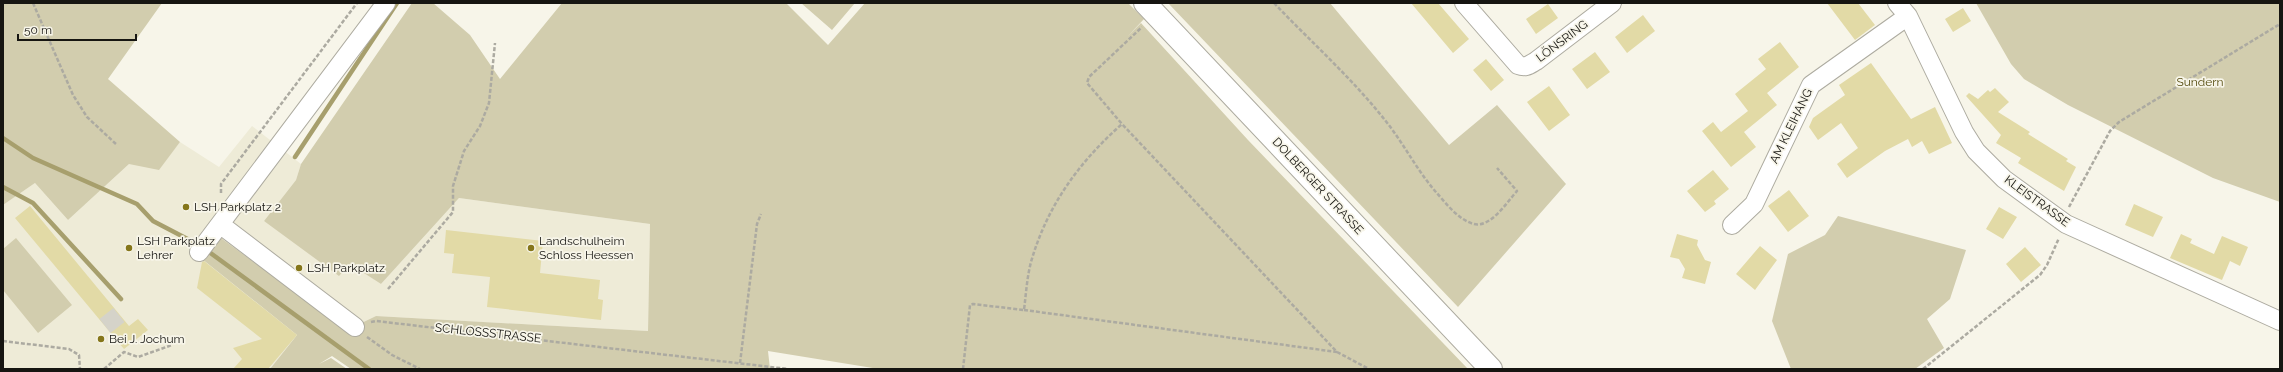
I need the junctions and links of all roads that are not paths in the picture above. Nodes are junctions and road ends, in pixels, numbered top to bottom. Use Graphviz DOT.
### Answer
graph roads {
  1 [pos="386,3"];
  2 [pos="1464,3"];
  3 [pos="1612,3"];
  4 [pos="1151,9"];
  5 [pos="1902,9"];
  6 [pos="222,224"];
  7 [pos="1732,225"];
  8 [pos="204,246"];
  9 [pos="2280,321"];
  10 [pos="354,326"];
  11 [pos="1491,369"];
  1 -- 6 [label="street"];
  2 -- 3 [label="street, LÖNSRING"];
  4 -- 11 [label="main road, DOLBERGER STRASSE"];
  5 -- 7 [label="street, AM KLEIHANG"];
  5 -- 9 [label="street, KLEISTRASSE"];
  6 -- 8 [label="street"];
  6 -- 10 [label="street"];
}
